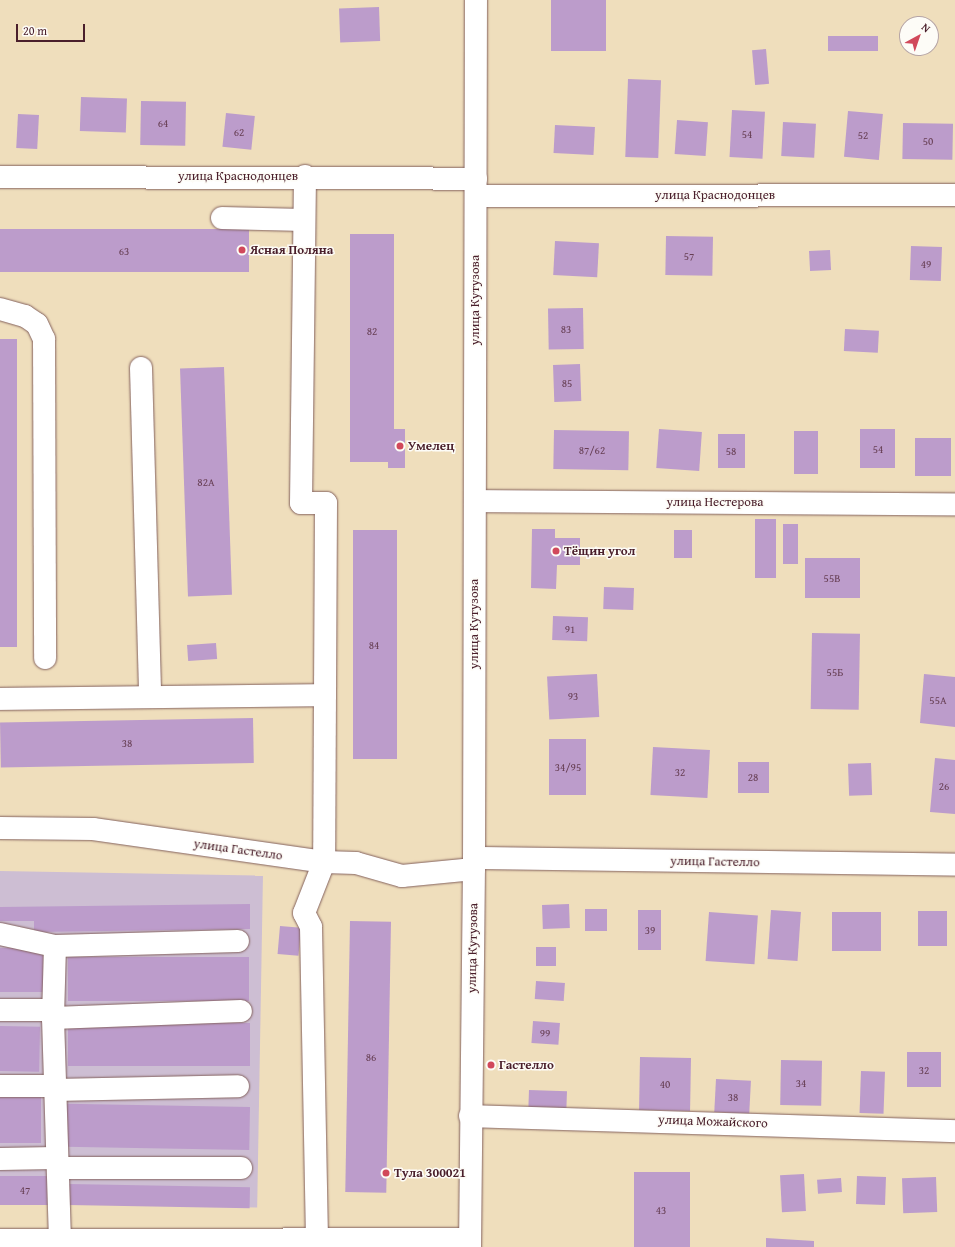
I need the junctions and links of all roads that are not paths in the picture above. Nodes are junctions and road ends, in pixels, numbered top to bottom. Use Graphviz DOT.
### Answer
graph roads {
  1 [pos="476,0"];
  2 [pos="306,176"];
  3 [pos="0,177"];
  4 [pos="476,188"];
  5 [pos="955,195"];
  6 [pos="222,218"];
  7 [pos="302,220"];
  8 [pos="0,309"];
  9 [pos="141,368"];
  10 [pos="475,501"];
  11 [pos="955,504"];
  12 [pos="44,658"];
  13 [pos="325,695"];
  14 [pos="150,697"];
  15 [pos="0,699"];
  16 [pos="0,828"];
  17 [pos="324,862"];
  18 [pos="474,863"];
  19 [pos="955,865"];
  20 [pos="0,934"];
  21 [pos="238,941"];
  22 [pos="56,946"];
  23 [pos="0,1010"];
  24 [pos="240,1011"];
  25 [pos="52,1014"];
  26 [pos="0,1086"];
  27 [pos="238,1086"];
  28 [pos="55,1088"];
  29 [pos="470,1116"];
  30 [pos="955,1131"];
  31 [pos="0,1159"];
  32 [pos="57,1163"];
  33 [pos="241,1168"];
  34 [pos="0,1240"];
  35 [pos="317,1242"];
  36 [pos="470,1243"];
  37 [pos="60,1244"];
  1 -- 4 [label="street, улица Кутузова"];
  2 -- 3 [label="street, улица Краснодонцев"];
  2 -- 4 [label="street, улица Краснодонцев"];
  2 -- 7 [label="street"];
  4 -- 5 [label="street, улица Краснодонцев"];
  4 -- 10 [label="street, улица Кутузова"];
  6 -- 7 [label="street"];
  7 -- 13 [label="street"];
  8 -- 12 [label="street"];
  9 -- 14 [label="street"];
  10 -- 11 [label="street, улица Нестерова"];
  10 -- 18 [label="street, улица Кутузова"];
  13 -- 14 [label="street"];
  13 -- 17 [label="street"];
  14 -- 15 [label="street"];
  16 -- 17 [label="street, улица Гастелло"];
  17 -- 18 [label="street, улица Гастелло"];
  17 -- 35 [label="street"];
  18 -- 19 [label="street, улица Гастелло"];
  18 -- 29 [label="street, улица Кутузова"];
  20 -- 22 [label="street"];
  21 -- 22 [label="street"];
  22 -- 25 [label="street"];
  23 -- 25 [label="street"];
  24 -- 25 [label="street"];
  25 -- 28 [label="street"];
  26 -- 28 [label="street"];
  27 -- 28 [label="street"];
  28 -- 32 [label="street"];
  29 -- 30 [label="street, улица Можайского"];
  29 -- 36 [label="street, улица Кутузова"];
  31 -- 32 [label="street"];
  32 -- 33 [label="street"];
  32 -- 37 [label="street"];
  34 -- 37 [label="street"];
  35 -- 36 [label="street"];
  35 -- 37 [label="street"];
}
